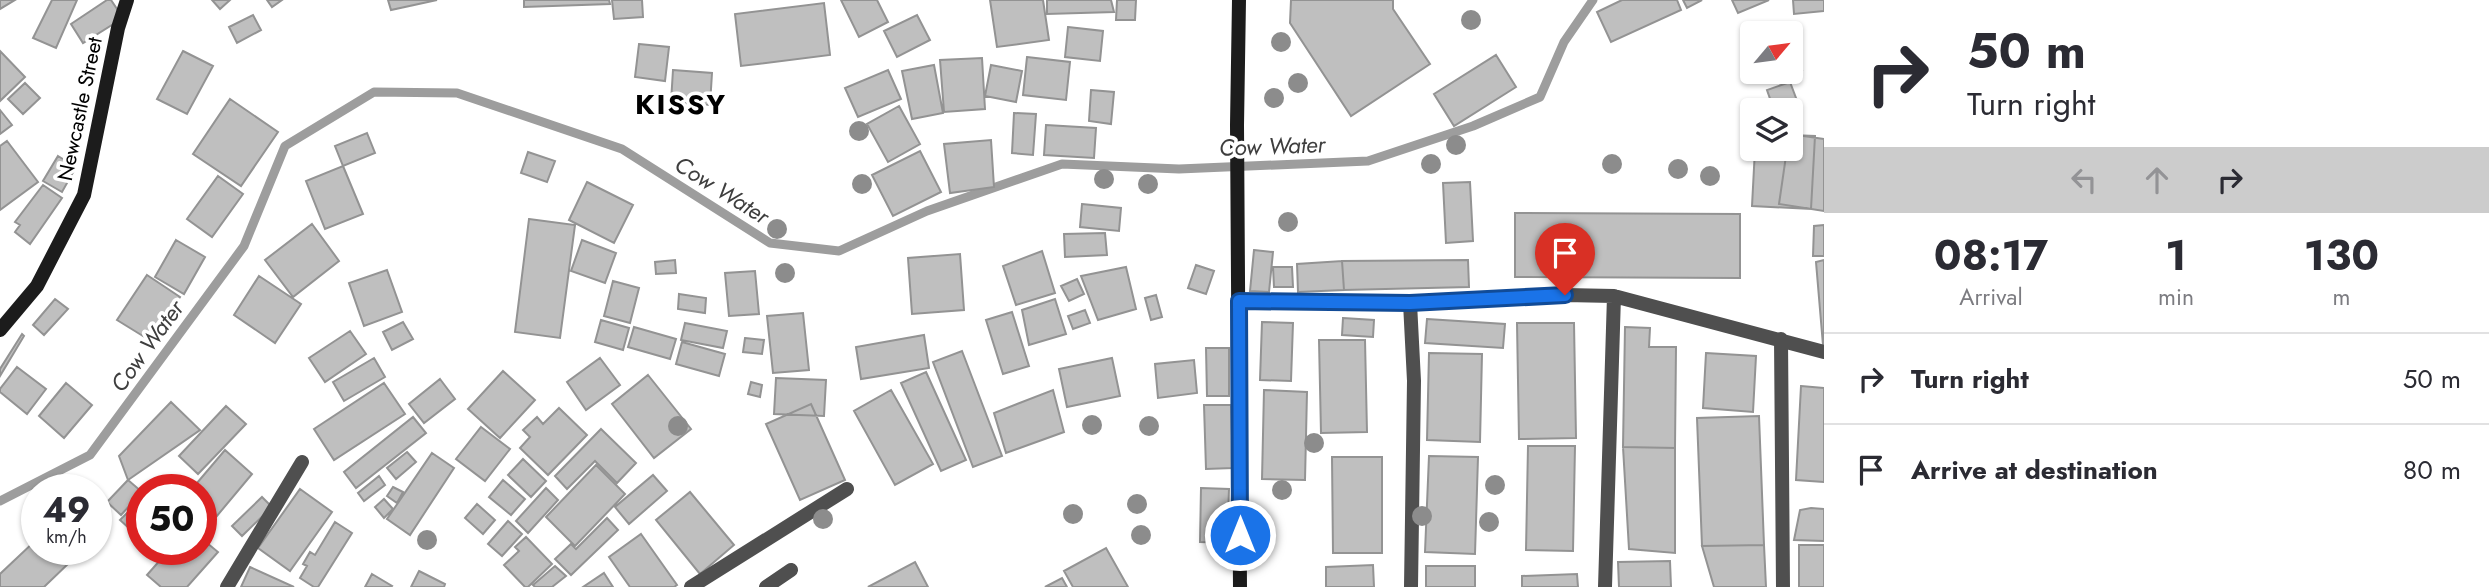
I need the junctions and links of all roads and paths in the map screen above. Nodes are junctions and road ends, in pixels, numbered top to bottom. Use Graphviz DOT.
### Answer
graph roads {
  1 [pos="127,0"];
  2 [pos="1239,0"];
  3 [pos="1614,296"];
  4 [pos="1239,301"];
  5 [pos="1410,303"];
  6 [pos="0,330"];
  7 [pos="1781,339"];
  8 [pos="1824,352"];
  9 [pos="302,462"];
  10 [pos="847,489"];
  11 [pos="791,570"];
  12 [pos="227,587"];
  13 [pos="691,587"];
  14 [pos="766,587"];
  15 [pos="1240,587"];
  16 [pos="1412,587"];
  17 [pos="1605,587"];
  18 [pos="1783,587"];
  1 -- 6 [label="main road, Newcastle Street"];
  2 -- 4 [label="main road"];
  3 -- 5 [label="street"];
  3 -- 7 [label="street"];
  3 -- 17 [label="street"];
  4 -- 5 [label="street"];
  4 -- 15 [label="main road"];
  5 -- 16 [label="street"];
  7 -- 8 [label="street"];
  7 -- 18 [label="street"];
  9 -- 12 [label="street"];
  10 -- 13 [label="street"];
  11 -- 14 [label="street"];
}
